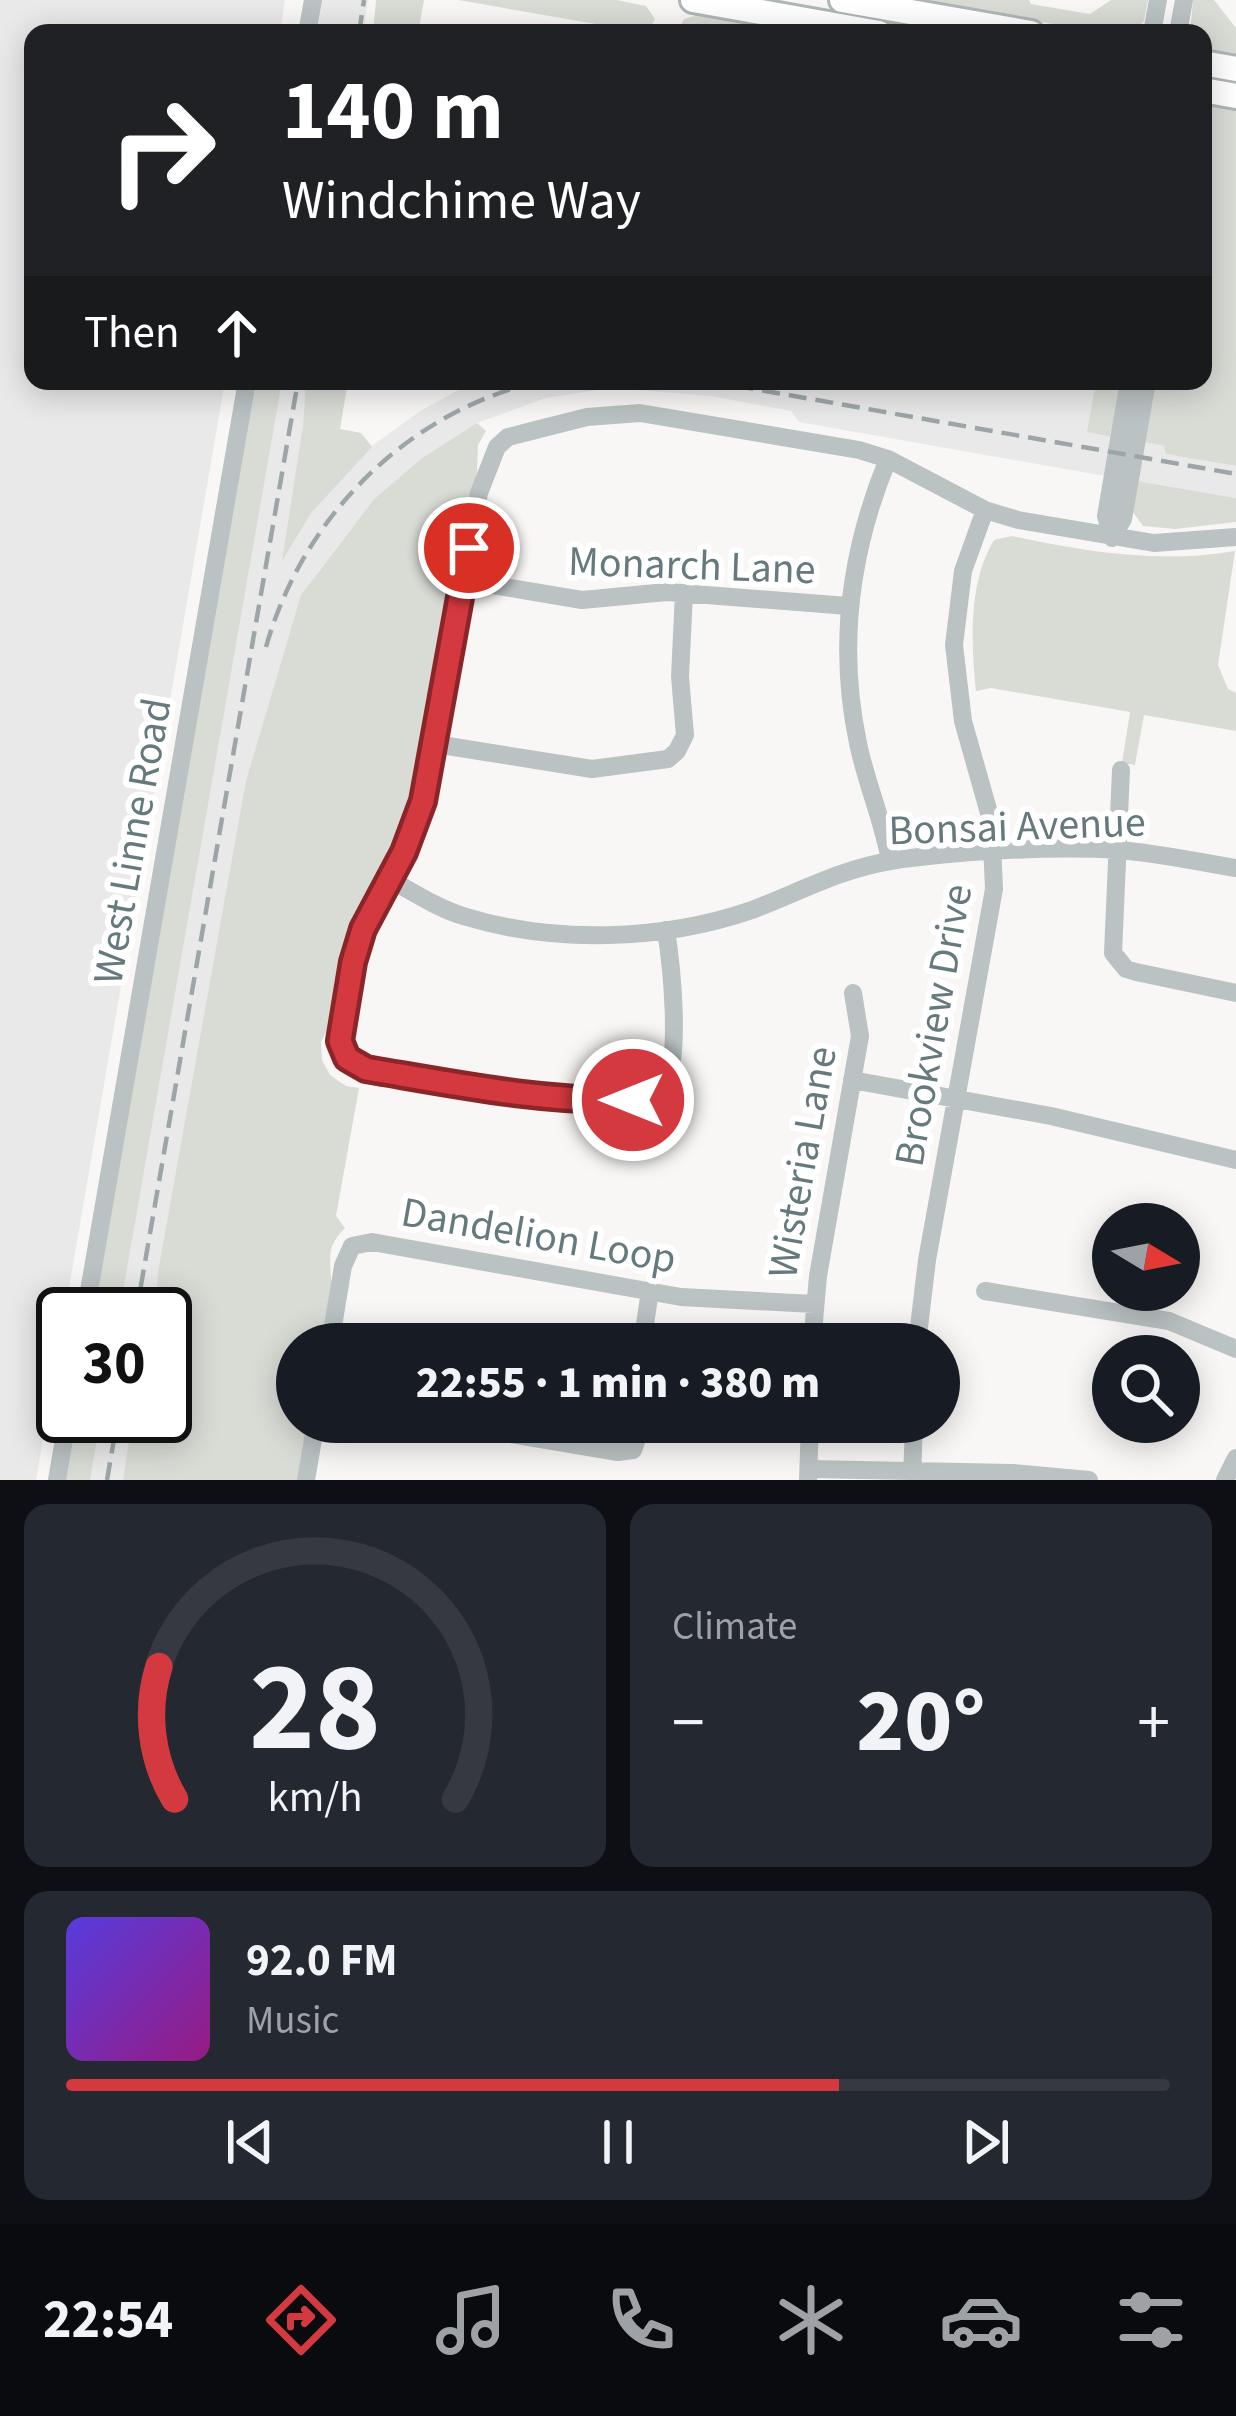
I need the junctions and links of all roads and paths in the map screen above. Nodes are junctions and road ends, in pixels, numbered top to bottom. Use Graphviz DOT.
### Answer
graph roads {
  1 [pos="693,0"];
  2 [pos="842,0"];
  3 [pos="828,24"];
  4 [pos="979,24"];
  5 [pos="245,390"];
  6 [pos="1128,390"];
  7 [pos="1145,390"];
  8 [pos="888,459"];
  9 [pos="985,510"];
  10 [pos="1236,537"];
  11 [pos="1112,538"];
  12 [pos="463,580"];
  13 [pos="684,593"];
  14 [pos="848,606"];
  15 [pos="435,744"];
  16 [pos="1120,770"];
  17 [pos="1117,850"];
  18 [pos="994,854"];
  19 [pos="890,861"];
  20 [pos="1236,868"];
  21 [pos="389,880"];
  22 [pos="666,930"];
  23 [pos="853,993"];
  24 [pos="1236,993"];
  25 [pos="852,1080"];
  26 [pos="957,1099"];
  27 [pos="1236,1160"];
  28 [pos="91,1287"];
  29 [pos="985,1291"];
  30 [pos="650,1292"];
  31 [pos="814,1304"];
  32 [pos="334,1323"];
  33 [pos="645,1323"];
  34 [pos="813,1323"];
  35 [pos="920,1323"];
  36 [pos="1236,1349"];
  37 [pos="63,1443"];
  38 [pos="312,1443"];
  39 [pos="564,1443"];
  40 [pos="636,1443"];
  41 [pos="809,1443"];
  42 [pos="914,1443"];
  43 [pos="1236,1458"];
  44 [pos="808,1474"];
  45 [pos="913,1476"];
  46 [pos="1013,1476"];
  47 [pos="57,1480"];
  48 [pos="306,1480"];
  49 [pos="1090,1480"];
  50 [pos="1225,1480"];
  1 -- 3 [label="main road"];
  2 -- 4 [label="main road"];
  5 -- 28 [label="street, West Linne Road"];
  6 -- 11 [label="street"];
  7 -- 11 [label="street"];
  8 -- 9 [label="street"];
  8 -- 12 [label="street"];
  8 -- 14 [label="street"];
  9 -- 11 [label="street"];
  9 -- 18 [label="street, Brookview Drive"];
  10 -- 11 [label="street"];
  12 -- 13 [label="street, Monarch Lane"];
  12 -- 15 [label="street"];
  13 -- 14 [label="street, Monarch Lane"];
  13 -- 15 [label="street"];
  14 -- 19 [label="street"];
  15 -- 21 [label="street"];
  16 -- 17 [label="street"];
  17 -- 18 [label="street, Bonsai Avenue"];
  17 -- 20 [label="street, Bonsai Avenue"];
  17 -- 24 [label="street"];
  18 -- 19 [label="street, Bonsai Avenue"];
  18 -- 26 [label="street, Brookview Drive"];
  19 -- 22 [label="street, Bonsai Avenue"];
  21 -- 22 [label="street, Bonsai Avenue"];
  21 -- 22 [label="street"];
  23 -- 25 [label="street, Wisteria Lane"];
  25 -- 26 [label="street"];
  25 -- 31 [label="street, Wisteria Lane"];
  26 -- 27 [label="street"];
  26 -- 35 [label="street, Brookview Drive"];
  29 -- 36 [label="street"];
  30 -- 31 [label="street, Dandelion Loop"];
  30 -- 32 [label="street, Dandelion Loop"];
  30 -- 33 [label="street"];
  31 -- 34 [label="street, Wisteria Lane"];
  37 -- 47 [label="street"];
  38 -- 48 [label="street"];
  39 -- 40 [label="street"];
  41 -- 44 [label="street"];
  42 -- 45 [label="street"];
  43 -- 50 [label="street"];
  44 -- 45 [label="street"];
  45 -- 46 [label="street"];
  46 -- 49 [label="street"];
}
